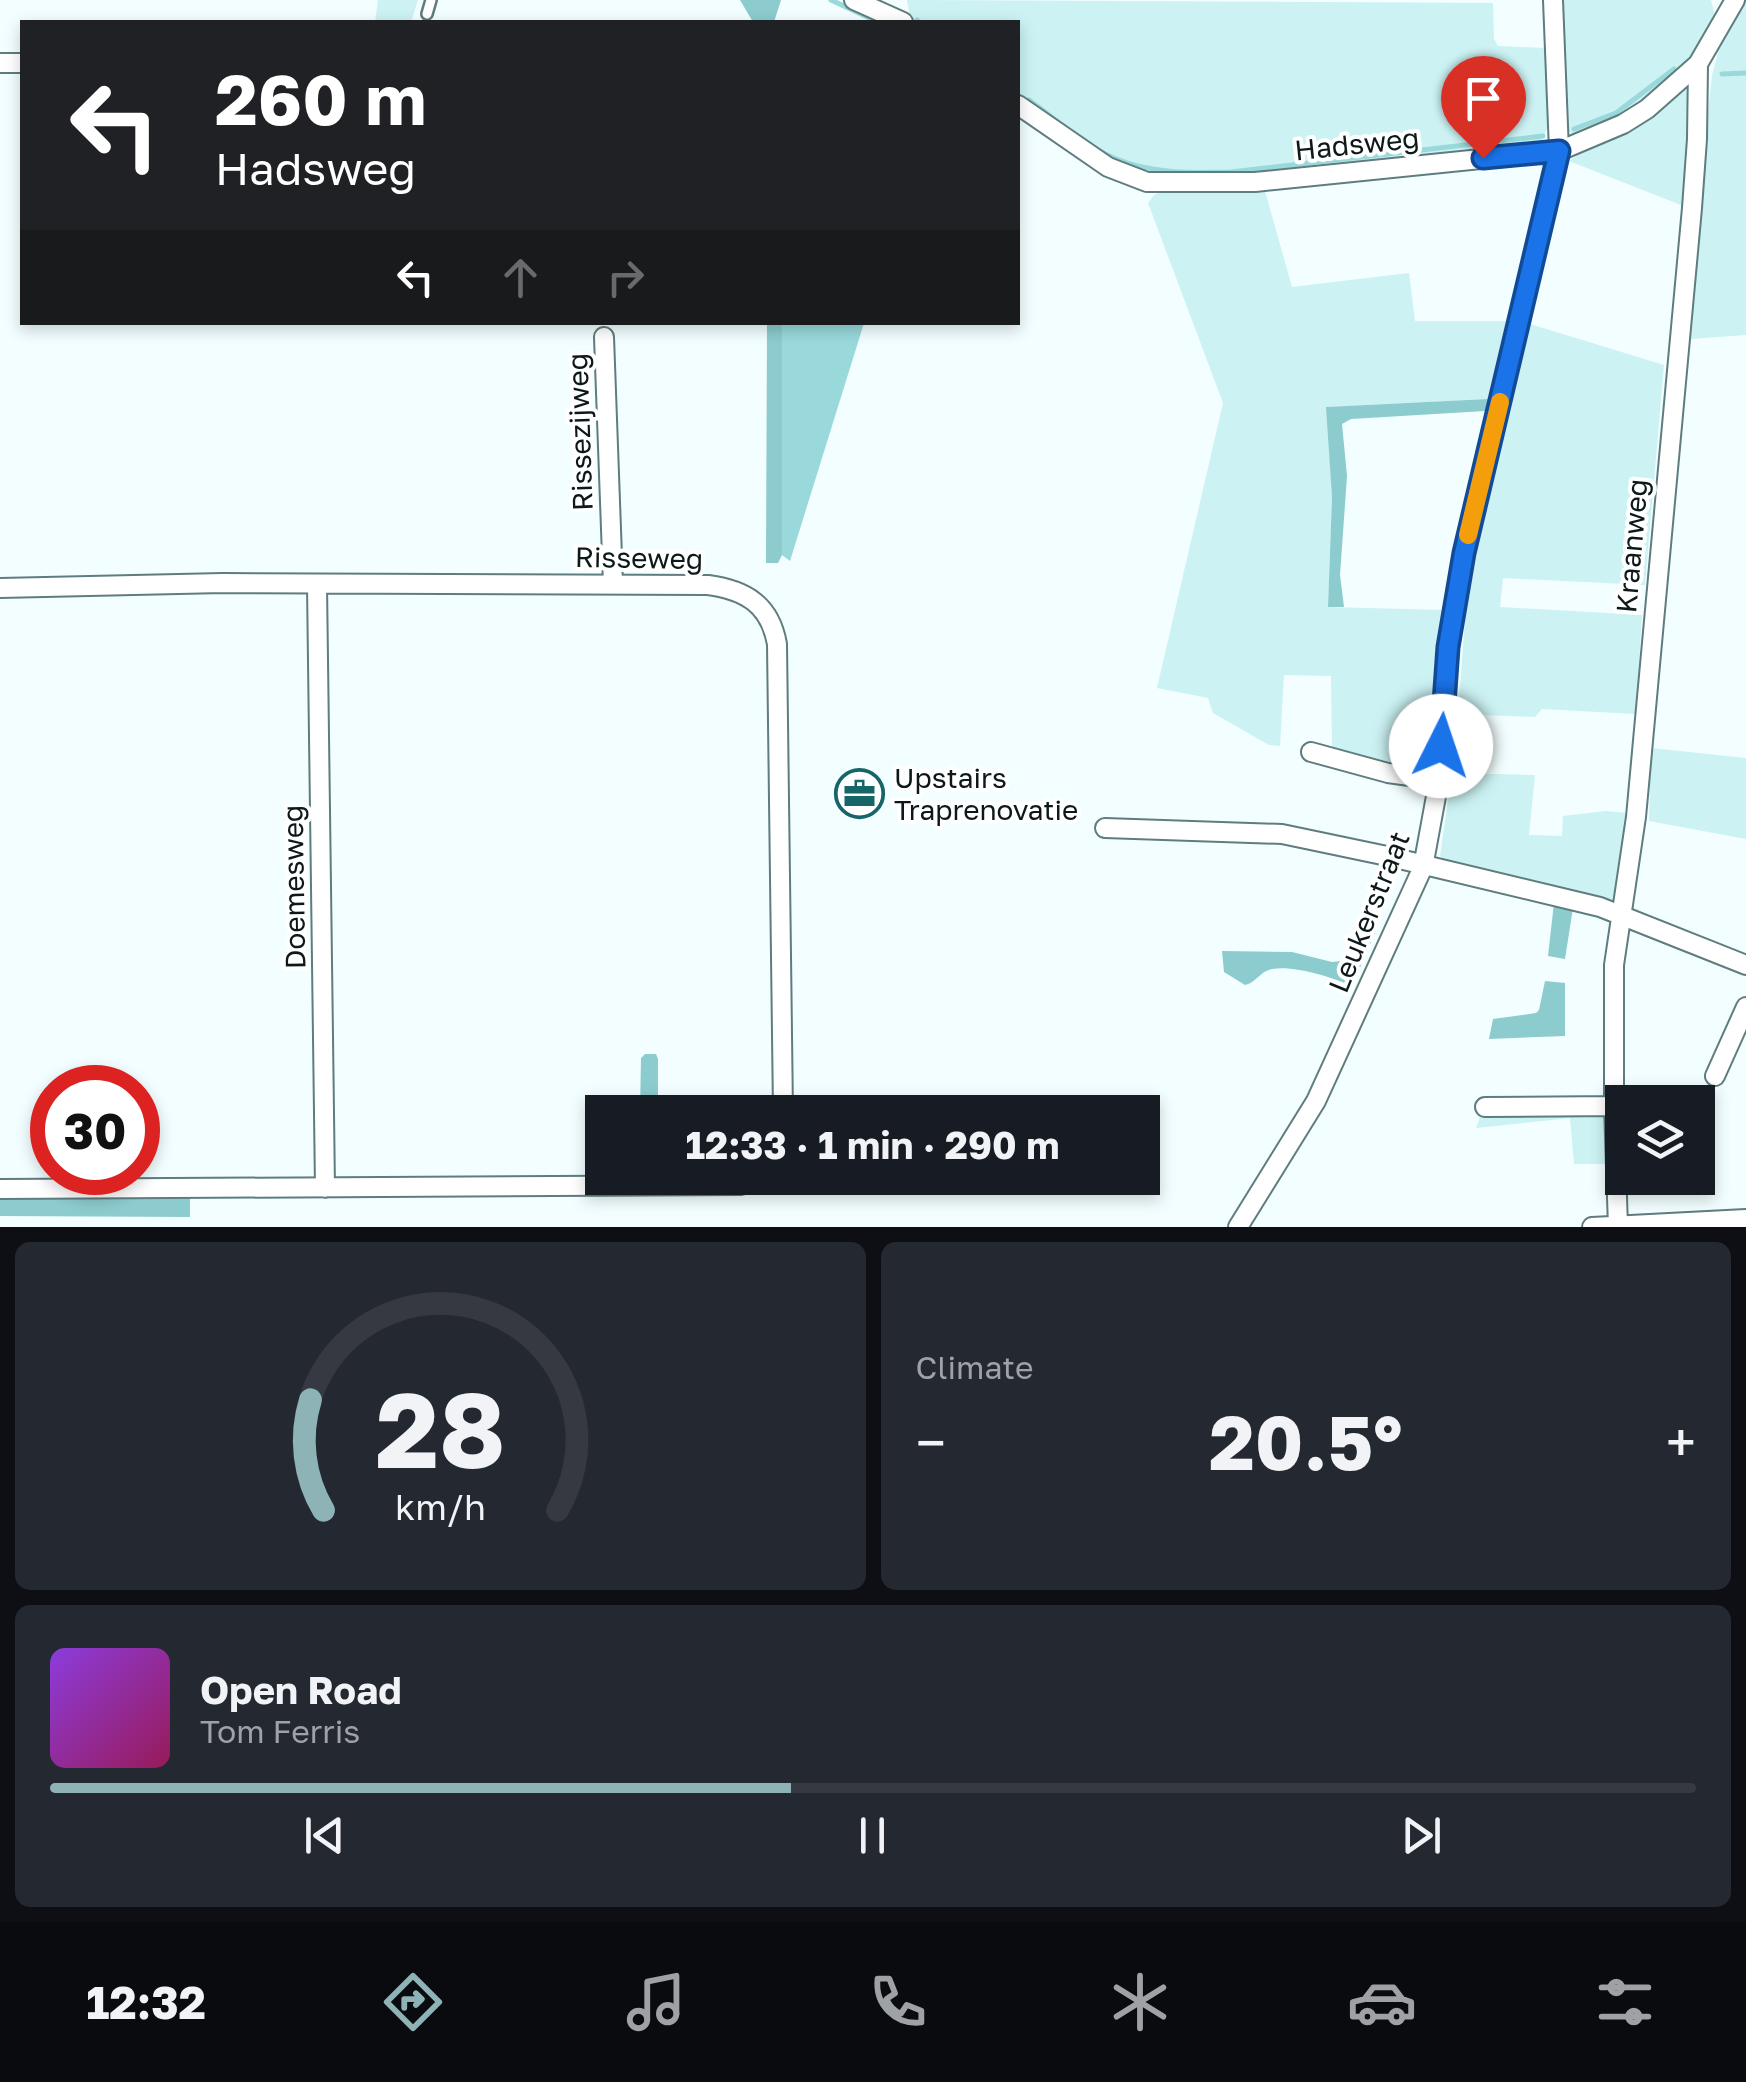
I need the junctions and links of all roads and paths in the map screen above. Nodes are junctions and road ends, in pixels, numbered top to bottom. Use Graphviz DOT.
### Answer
graph roads {
  1 [pos="432,0"];
  2 [pos="854,0"];
  3 [pos="1553,0"];
  4 [pos="1735,0"];
  5 [pos="427,14"];
  6 [pos="899,20"];
  7 [pos="1698,64"];
  8 [pos="1020,106"];
  9 [pos="1559,151"];
  10 [pos="604,337"];
  11 [pos="318,584"];
  12 [pos="612,584"];
  13 [pos="0,588"];
  14 [pos="1310,752"];
  15 [pos="1439,780"];
  16 [pos="1105,828"];
  17 [pos="1423,868"];
  18 [pos="1621,917"];
  19 [pos="1746,964"];
  20 [pos="1746,1007"];
  21 [pos="1716,1076"];
  22 [pos="1614,1085"];
  23 [pos="783,1095"];
  24 [pos="1605,1106"];
  25 [pos="1485,1107"];
  26 [pos="585,1186"];
  27 [pos="325,1188"];
  28 [pos="0,1189"];
  29 [pos="1617,1195"];
  30 [pos="1746,1220"];
  31 [pos="1618,1226"];
  32 [pos="1238,1227"];
  33 [pos="1592,1227"];
  1 -- 5 [label="lane"];
  2 -- 6 [label="street"];
  3 -- 9 [label="street, Leukerstraat"];
  4 -- 7 [label="street, Kraanweg"];
  7 -- 9 [label="street, Hadsweg"];
  7 -- 18 [label="street, Kraanweg"];
  8 -- 9 [label="street, Hadsweg"];
  9 -- 15 [label="street, Leukerstraat"];
  10 -- 12 [label="street, Rissezijweg"];
  11 -- 12 [label="street, Risseweg"];
  11 -- 13 [label="street, Risseweg"];
  11 -- 27 [label="street, Doemesweg"];
  12 -- 23 [label="street, Risseweg"];
  14 -- 15 [label="street"];
  15 -- 17 [label="street, Leukerstraat"];
  16 -- 17 [label="street"];
  17 -- 18 [label="street"];
  17 -- 32 [label="street, Leukerstraat"];
  18 -- 19 [label="street"];
  18 -- 22 [label="street, Kraanweg"];
  20 -- 21 [label="street"];
  24 -- 25 [label="street"];
  26 -- 27 [label="street"];
  27 -- 28 [label="street"];
  29 -- 31 [label="street, Kraanweg"];
  30 -- 31 [label="street"];
  31 -- 33 [label="street"];
}
